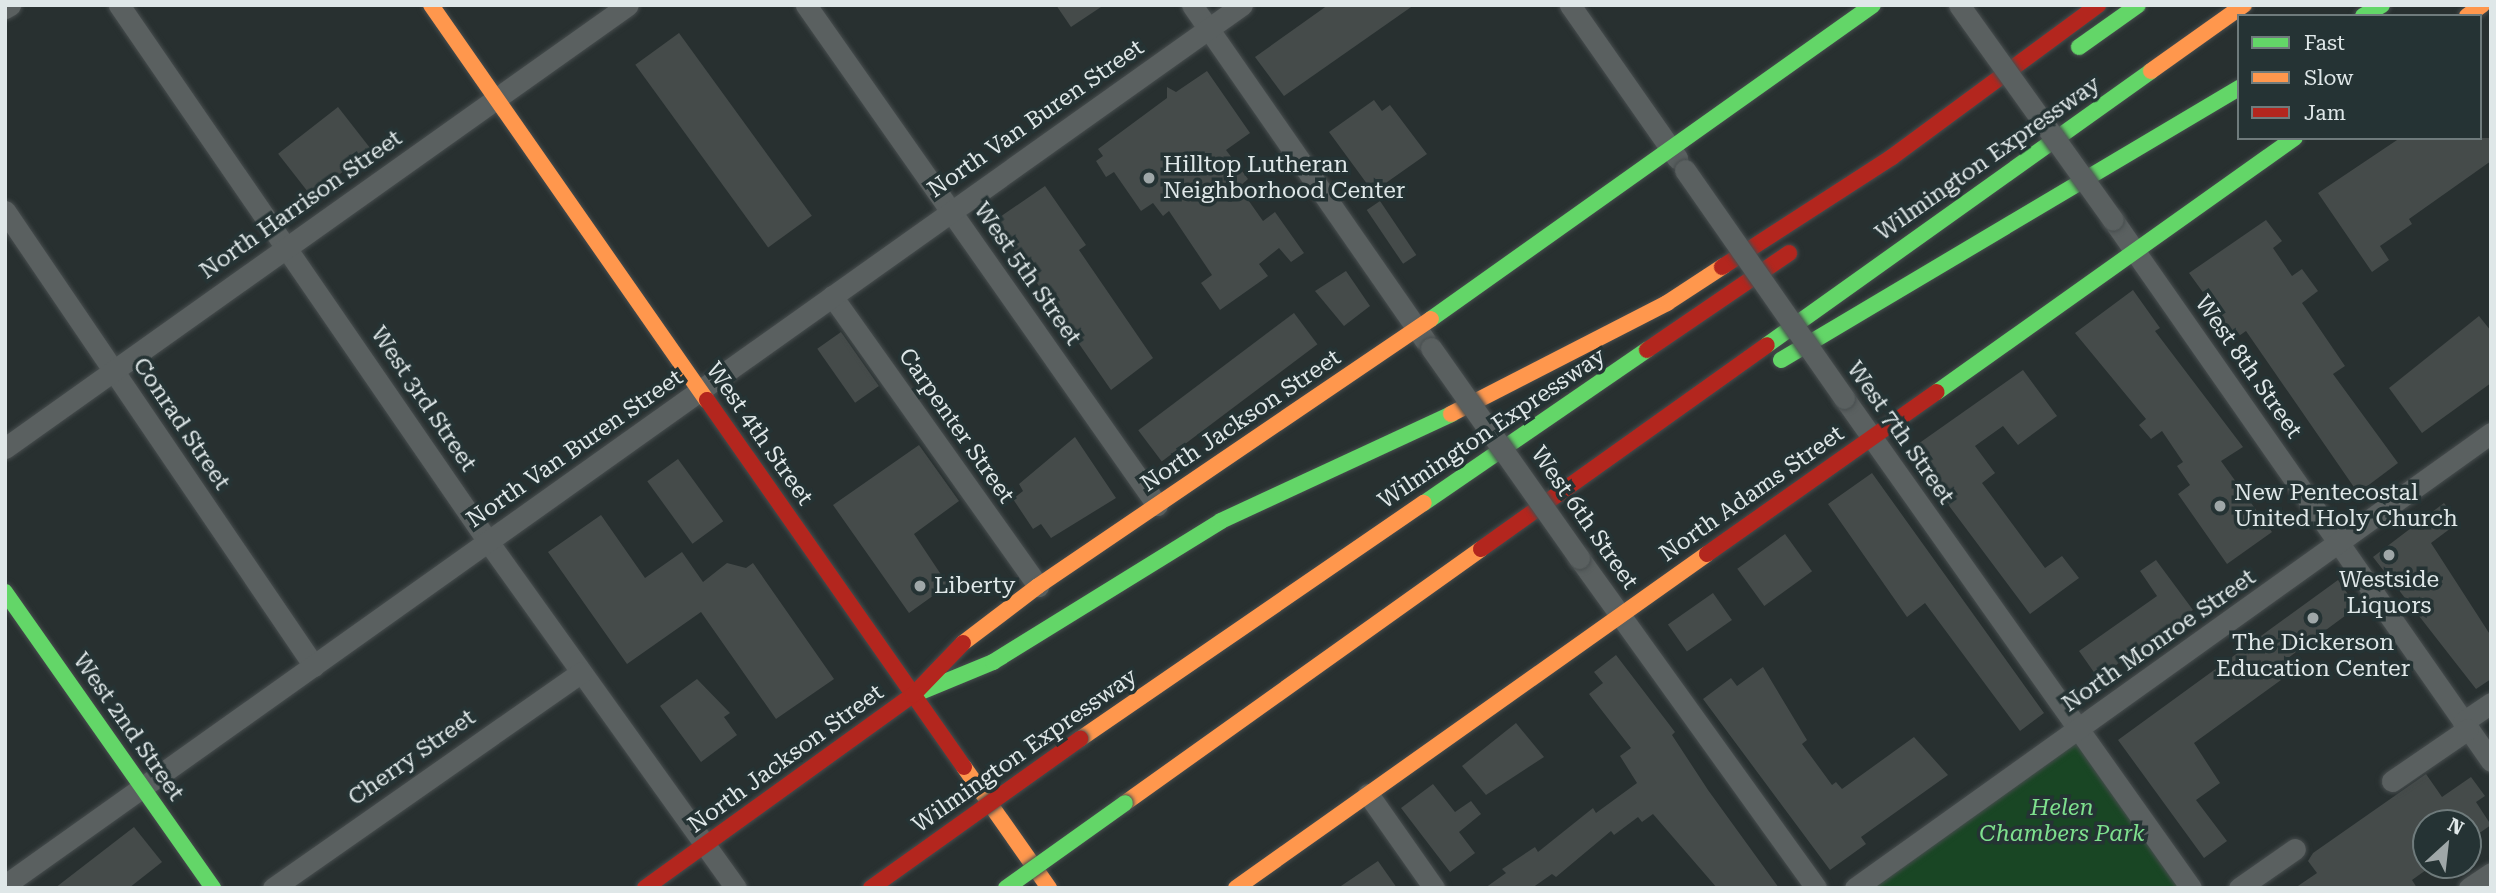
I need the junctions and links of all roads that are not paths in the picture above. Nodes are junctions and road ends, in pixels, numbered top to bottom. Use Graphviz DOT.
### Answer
graph roads {
  1 [pos="119,5"];
  2 [pos="431,5"];
  3 [pos="628,5"];
  4 [pos="806,5"];
  5 [pos="1192,5"];
  6 [pos="1242,5"];
  7 [pos="1570,5"];
  8 [pos="1872,5"];
  9 [pos="1959,5"];
  10 [pos="2098,5"];
  11 [pos="2138,5"];
  12 [pos="2244,5"];
  13 [pos="2382,5"];
  14 [pos="2366,14"];
  15 [pos="1209,29"];
  16 [pos="2059,62"];
  17 [pos="2036,78"];
  18 [pos="2237,90"];
  19 [pos="496,99"];
  20 [pos="2003,102"];
  21 [pos="2292,140"];
  22 [pos="1671,149"];
  23 [pos="5,211"];
  24 [pos="951,212"];
  25 [pos="1810,239"];
  26 [pos="289,246"];
  27 [pos="2135,252"];
  28 [pos="832,296"];
  29 [pos="1416,328"];
  30 [pos="114,371"];
  31 [pos="702,392"];
  32 [pos="2491,433"];
  33 [pos="1870,439"];
  34 [pos="5,448"];
  35 [pos="1157,505"];
  36 [pos="489,543"];
  37 [pos="2340,545"];
  38 [pos="1454,570"];
  39 [pos="1038,586"];
  40 [pos="5,592"];
  41 [pos="1620,615"];
  42 [pos="314,666"];
  43 [pos="581,672"];
  44 [pos="913,695"];
  45 [pos="2491,703"];
  46 [pos="2466,726"];
  47 [pos="2079,729"];
  48 [pos="2491,761"];
  49 [pos="2392,781"];
  50 [pos="143,787"];
  51 [pos="1368,794"];
  52 [pos="706,845"];
  53 [pos="2295,849"];
  54 [pos="2491,873"];
  55 [pos="9,882"];
  56 [pos="213,888"];
  57 [pos="273,888"];
  58 [pos="645,888"];
  59 [pos="736,888"];
  60 [pos="871,888"];
  61 [pos="1006,888"];
  62 [pos="1049,888"];
  63 [pos="1236,888"];
  64 [pos="1434,888"];
  65 [pos="1816,888"];
  66 [pos="1855,888"];
  67 [pos="2191,888"];
  68 [pos="2239,888"];
  69 [pos="2469,888"];
  1 -- 26 [label="street, West 3rd Street"];
  2 -- 19 [label="main road, West 4th Street"];
  3 -- 19 [label="street, North Harrison Street"];
  4 -- 24 [label="street, West 5th Street"];
  5 -- 15 [label="street, West 6th Street"];
  6 -- 15 [label="street, North Van Buren Street"];
  7 -- 22 [label="street, West 7th Street"];
  8 -- 22 [label="main road, North Jackson Street"];
  9 -- 27 [label="street, West 8th Street, bridge"];
  10 -- 44 [label="main road"];
  11 -- 16 [label="main road, Wilmington Expressway"];
  12 -- 38 [label="main road, Wilmington Expressway"];
  13 -- 14 [label="main road"];
  15 -- 24 [label="street, North Van Buren Street"];
  15 -- 29 [label="street, West 6th Street"];
  17 -- 20 [label="main road, Wilmington Expressway"];
  18 -- 38 [label="main road"];
  19 -- 26 [label="street, North Harrison Street"];
  19 -- 31 [label="main road, West 4th Street"];
  21 -- 27 [label="main road, North Adams Street"];
  22 -- 29 [label="main road, North Jackson Street"];
  22 -- 33 [label="street, West 7th Street, bridge"];
  23 -- 30 [label="street, Conrad Street"];
  24 -- 28 [label="street, North Van Buren Street"];
  24 -- 35 [label="street, West 5th Street"];
  25 -- 60 [label="main road, Wilmington Expressway, bridge"];
  26 -- 30 [label="street, North Harrison Street"];
  26 -- 36 [label="street, West 3rd Street"];
  27 -- 33 [label="main road, North Adams Street"];
  27 -- 37 [label="street, West 8th Street"];
  28 -- 31 [label="street, North Van Buren Street"];
  28 -- 39 [label="street, Carpenter Street"];
  29 -- 35 [label="main road, North Jackson Street"];
  29 -- 41 [label="street, West 6th Street, bridge"];
  30 -- 34 [label="street, North Harrison Street"];
  30 -- 42 [label="street, Conrad Street"];
  31 -- 36 [label="street, North Van Buren Street"];
  31 -- 44 [label="main road, West 4th Street"];
  32 -- 37 [label="street, North Monroe Street"];
  33 -- 41 [label="main road, North Adams Street"];
  33 -- 47 [label="street, West 7th Street"];
  35 -- 39 [label="main road, North Jackson Street"];
  36 -- 42 [label="street, North Van Buren Street"];
  36 -- 43 [label="street, West 3rd Street"];
  37 -- 46 [label="street, West 8th Street"];
  37 -- 47 [label="street, North Monroe Street"];
  38 -- 61 [label="main road, Wilmington Expressway, bridge"];
  39 -- 44 [label="main road, North Jackson Street"];
  40 -- 50 [label="main road, West 2nd Street"];
  41 -- 51 [label="main road, North Adams Street"];
  41 -- 65 [label="street, West 6th Street"];
  42 -- 50 [label="street, North Van Buren Street"];
  43 -- 52 [label="street, West 3rd Street"];
  43 -- 57 [label="street, Cherry Street"];
  44 -- 52 [label="main road, North Jackson Street"];
  44 -- 62 [label="main road, West 4th Street"];
  45 -- 46 [label="street"];
  46 -- 48 [label="street, West 8th Street"];
  46 -- 49 [label="street"];
  47 -- 66 [label="street, North Monroe Street"];
  47 -- 67 [label="street, West 7th Street"];
  50 -- 55 [label="street, North Van Buren Street"];
  50 -- 56 [label="main road, West 2nd Street"];
  51 -- 63 [label="main road, North Adams Street"];
  51 -- 64 [label="street"];
  52 -- 58 [label="main road, North Jackson Street"];
  52 -- 59 [label="street, West 3rd Street"];
  53 -- 68 [label="street"];
  54 -- 69 [label="street"];
}
